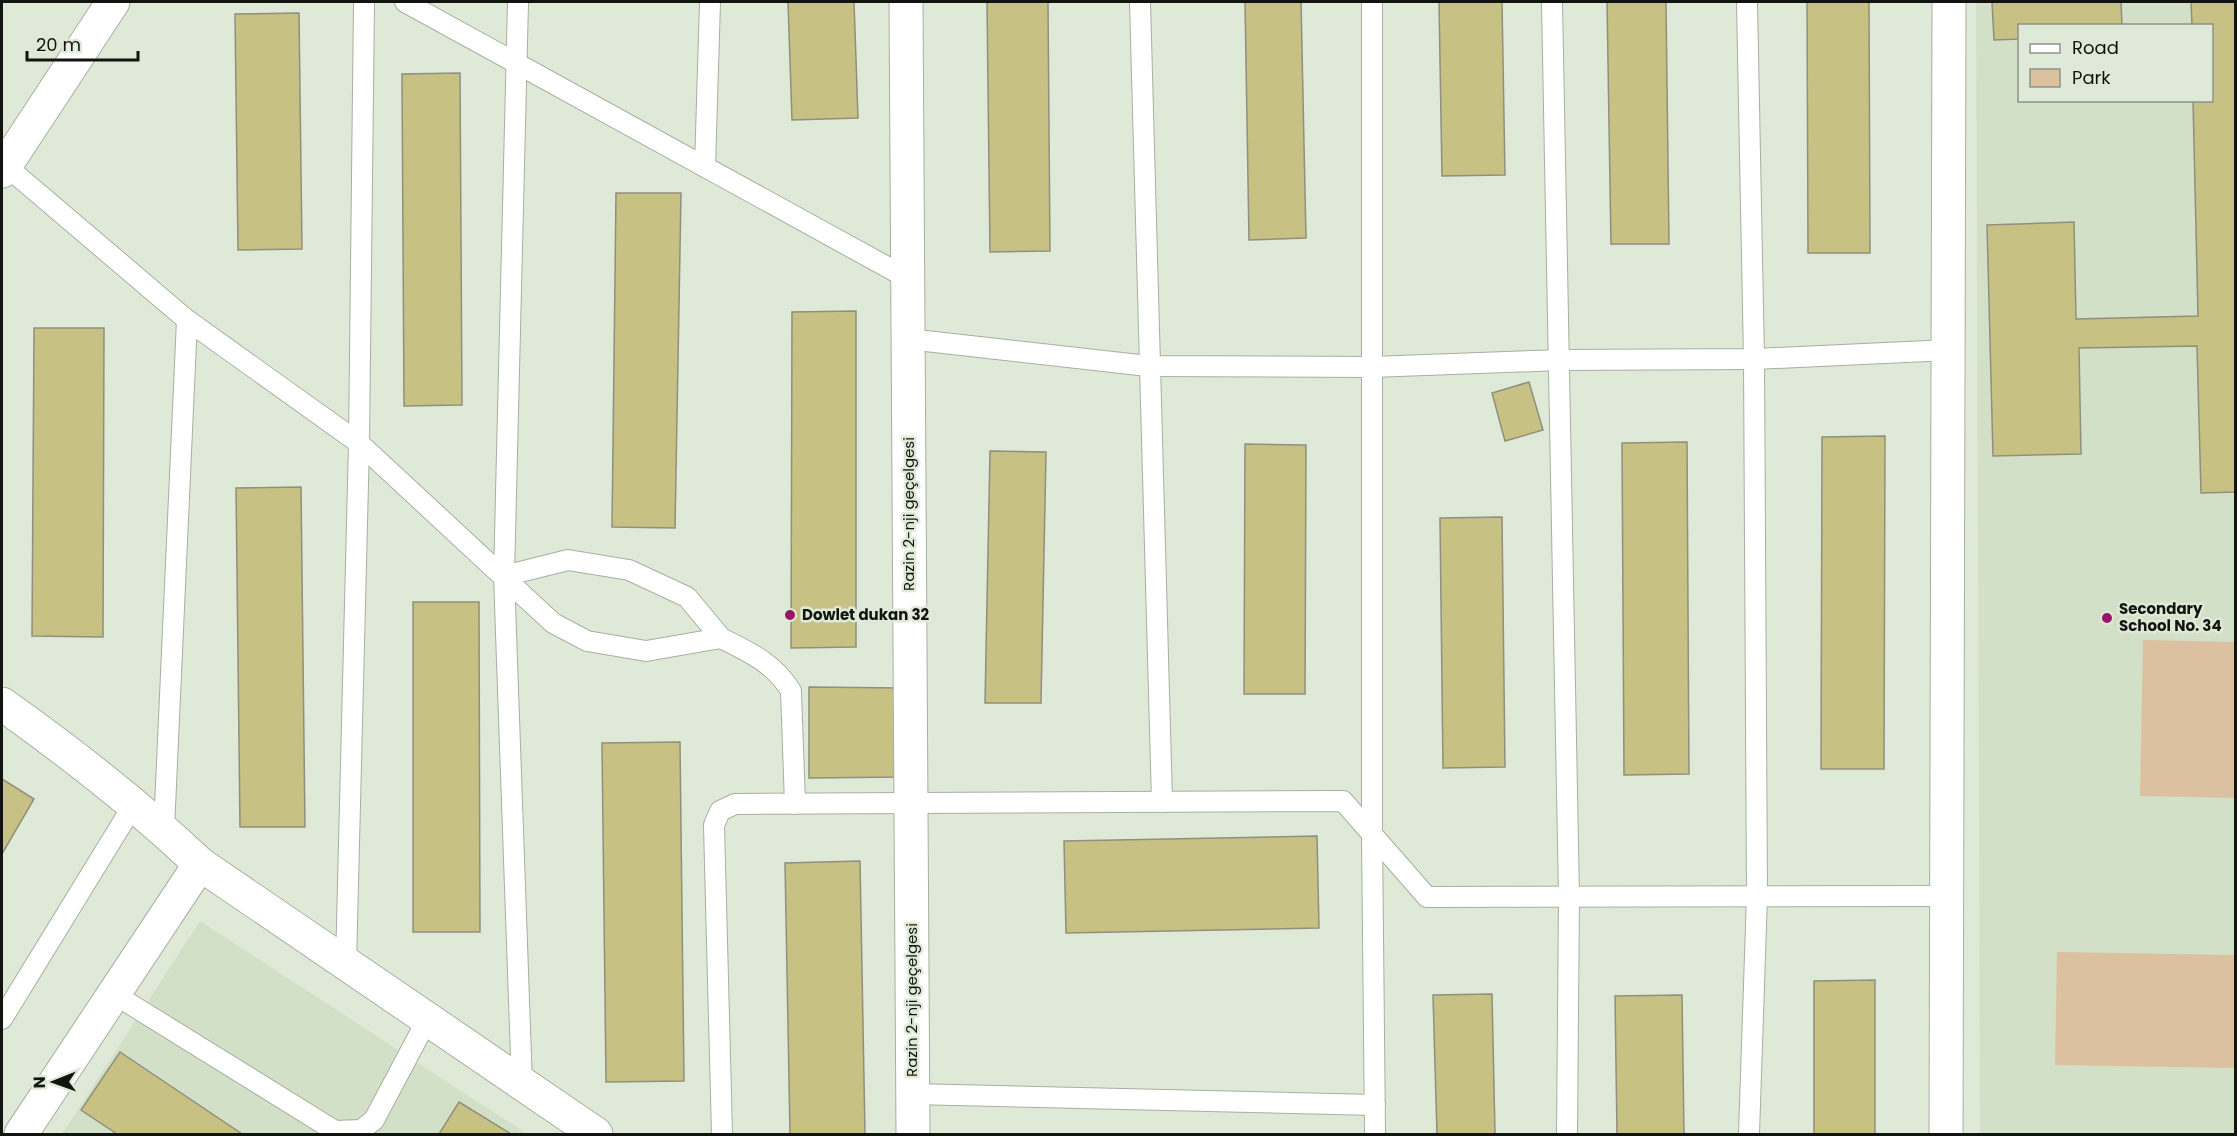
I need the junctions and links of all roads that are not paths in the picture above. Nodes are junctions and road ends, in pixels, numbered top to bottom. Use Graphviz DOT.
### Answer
graph roads {
  1 [pos="113,2"];
  2 [pos="364,2"];
  3 [pos="405,2"];
  4 [pos="518,2"];
  5 [pos="710,2"];
  6 [pos="906,2"];
  7 [pos="1140,2"];
  8 [pos="1372,2"];
  9 [pos="1552,2"];
  10 [pos="1747,2"];
  11 [pos="1949,2"];
  12 [pos="518,64"];
  13 [pos="705,167"];
  14 [pos="3,168"];
  15 [pos="909,279"];
  16 [pos="187,320"];
  17 [pos="908,339"];
  18 [pos="1949,350"];
  19 [pos="1754,359"];
  20 [pos="1561,360"];
  21 [pos="1148,366"];
  22 [pos="1372,367"];
  23 [pos="358,443"];
  24 [pos="504,576"];
  25 [pos="721,638"];
  26 [pos="2,704"];
  27 [pos="911,802"];
  28 [pos="1162,802"];
  29 [pos="134,804"];
  30 [pos="795,804"];
  31 [pos="164,829"];
  32 [pos="1372,834"];
  33 [pos="200,864"];
  34 [pos="1757,896"];
  35 [pos="1948,896"];
  36 [pos="1569,897"];
  37 [pos="346,963"];
  38 [pos="114,994"];
  39 [pos="2,1019"];
  40 [pos="427,1020"];
  41 [pos="522,1085"];
  42 [pos="912,1094"];
  43 [pos="1375,1105"];
  44 [pos="21,1134"];
  45 [pos="596,1134"];
  46 [pos="722,1134"];
  47 [pos="912,1134"];
  48 [pos="1376,1134"];
  49 [pos="1567,1134"];
  50 [pos="1749,1134"];
  51 [pos="1946,1134"];
  1 -- 14 [label="street"];
  2 -- 23 [label="lane"];
  3 -- 12 [label="lane"];
  4 -- 12 [label="lane"];
  5 -- 13 [label="lane"];
  6 -- 15 [label="street, Razin 2-nji geçelgesi"];
  7 -- 21 [label="lane"];
  8 -- 22 [label="lane"];
  9 -- 20 [label="lane"];
  10 -- 19 [label="lane"];
  11 -- 18 [label="street"];
  12 -- 13 [label="lane"];
  12 -- 24 [label="lane"];
  13 -- 15 [label="lane"];
  14 -- 16 [label="lane"];
  15 -- 17 [label="street, Razin 2-nji geçelgesi"];
  16 -- 23 [label="lane"];
  16 -- 31 [label="lane"];
  17 -- 21 [label="lane"];
  17 -- 27 [label="street, Razin 2-nji geçelgesi"];
  18 -- 19 [label="lane"];
  18 -- 35 [label="street"];
  19 -- 20 [label="lane"];
  19 -- 34 [label="lane"];
  20 -- 22 [label="lane"];
  20 -- 36 [label="lane"];
  21 -- 22 [label="lane"];
  21 -- 28 [label="lane"];
  22 -- 32 [label="lane"];
  23 -- 24 [label="lane"];
  23 -- 37 [label="lane"];
  24 -- 25 [label="lane"];
  24 -- 25 [label="lane"];
  24 -- 41 [label="lane"];
  25 -- 30 [label="lane"];
  26 -- 29 [label="street"];
  27 -- 28 [label="lane"];
  27 -- 30 [label="lane"];
  27 -- 42 [label="street, Razin 2-nji geçelgesi"];
  28 -- 32 [label="lane"];
  29 -- 31 [label="street"];
  29 -- 39 [label="lane"];
  30 -- 46 [label="lane"];
  31 -- 33 [label="street"];
  32 -- 36 [label="lane"];
  32 -- 43 [label="lane"];
  33 -- 37 [label="street"];
  33 -- 38 [label="street"];
  34 -- 35 [label="lane"];
  34 -- 36 [label="lane"];
  34 -- 50 [label="lane"];
  35 -- 51 [label="street"];
  36 -- 49 [label="lane"];
  37 -- 40 [label="street"];
  38 -- 40 [label="lane"];
  38 -- 44 [label="street"];
  40 -- 41 [label="street"];
  41 -- 45 [label="street"];
  42 -- 43 [label="lane"];
  42 -- 47 [label="street, Razin 2-nji geçelgesi"];
  43 -- 48 [label="lane"];
}
